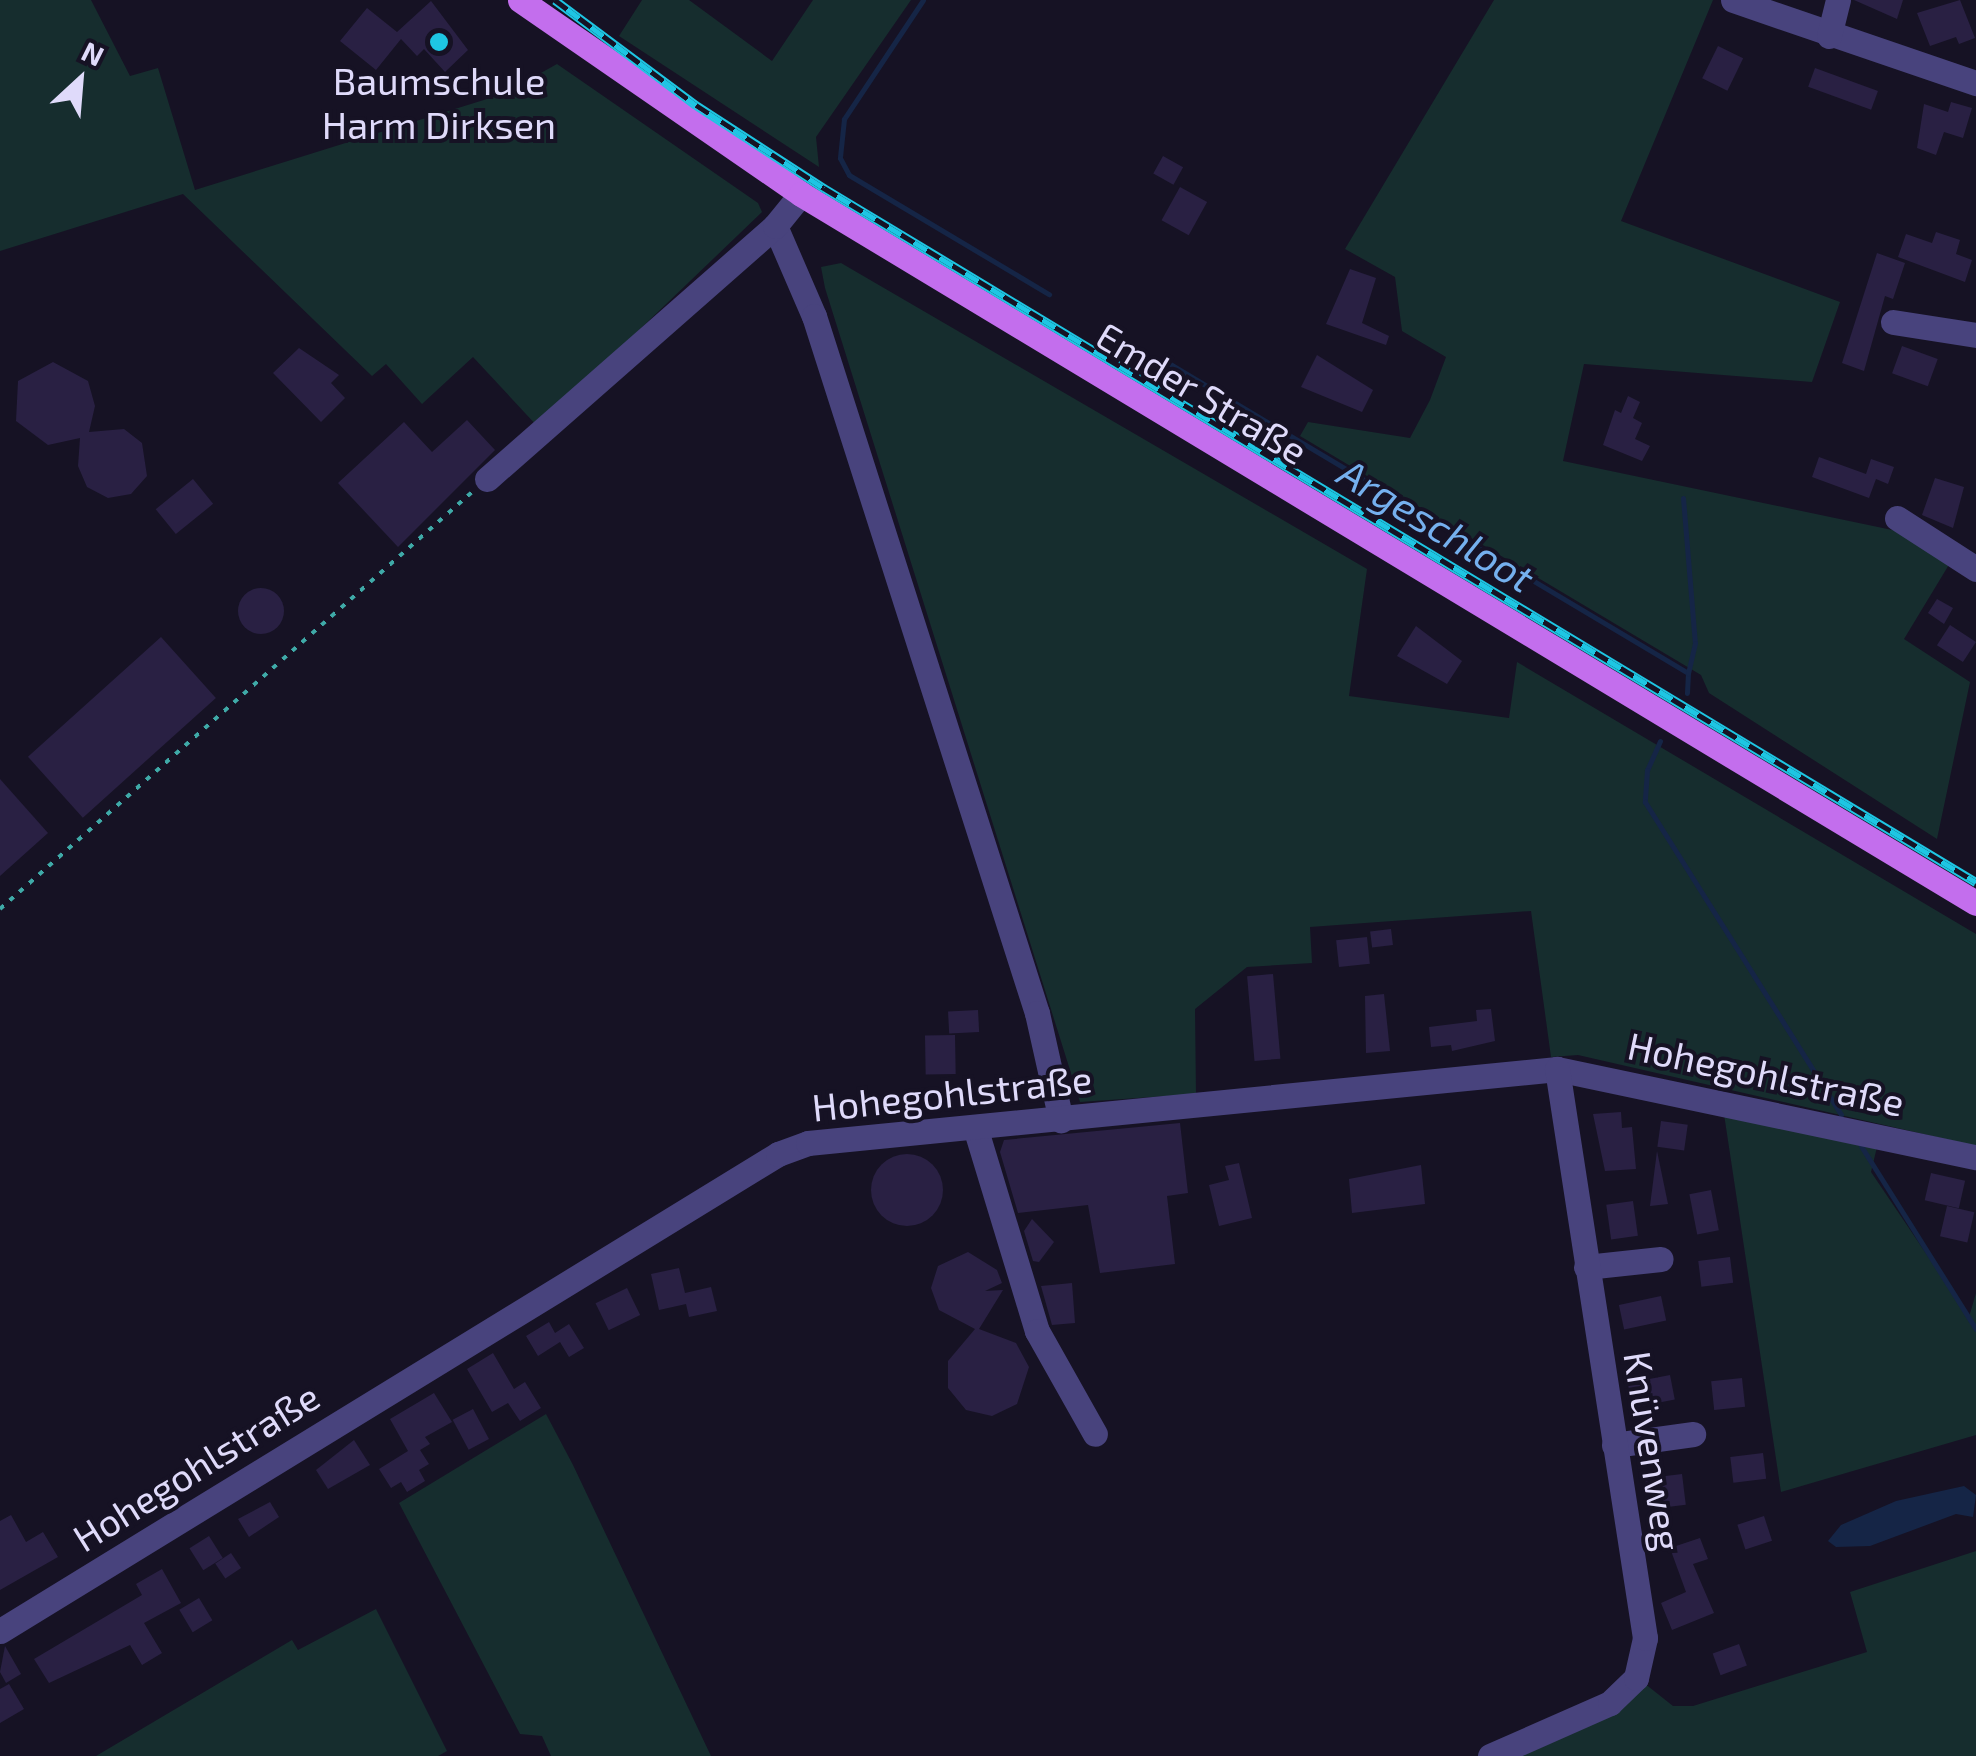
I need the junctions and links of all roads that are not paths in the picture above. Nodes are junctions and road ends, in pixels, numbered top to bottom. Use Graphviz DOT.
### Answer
graph roads {
  1 [pos="520,0"];
  2 [pos="1733,0"];
  3 [pos="1838,0"];
  4 [pos="1829,36"];
  5 [pos="1976,83"];
  6 [pos="801,194"];
  7 [pos="776,226"];
  8 [pos="1893,322"];
  9 [pos="1976,335"];
  10 [pos="487,479"];
  11 [pos="1898,518"];
  12 [pos="1976,569"];
  13 [pos="1976,903"];
  14 [pos="1557,1069"];
  15 [pos="1061,1120"];
  16 [pos="975,1127"];
  17 [pos="1976,1157"];
  18 [pos="1661,1259"];
  19 [pos="1586,1266"];
  20 [pos="1094,1434"];
  21 [pos="1693,1434"];
  22 [pos="1614,1444"];
  23 [pos="0,1631"];
  24 [pos="1490,1756"];
  1 -- 6 [label="main road, Emder Straße"];
  2 -- 4 [label="street"];
  3 -- 4 [label="street"];
  4 -- 5 [label="street"];
  6 -- 7 [label="street"];
  6 -- 13 [label="main road, Emder Straße"];
  7 -- 10 [label="street"];
  7 -- 15 [label="street"];
  8 -- 9 [label="street"];
  11 -- 12 [label="street"];
  14 -- 15 [label="street, Hohegohlstraße"];
  14 -- 17 [label="street, Hohegohlstraße"];
  14 -- 19 [label="street, Knüvenweg"];
  15 -- 16 [label="street, Hohegohlstraße"];
  16 -- 20 [label="street"];
  16 -- 23 [label="street, Hohegohlstraße"];
  18 -- 19 [label="street"];
  19 -- 22 [label="street, Knüvenweg"];
  21 -- 22 [label="street"];
  22 -- 24 [label="street, Knüvenweg"];
}
